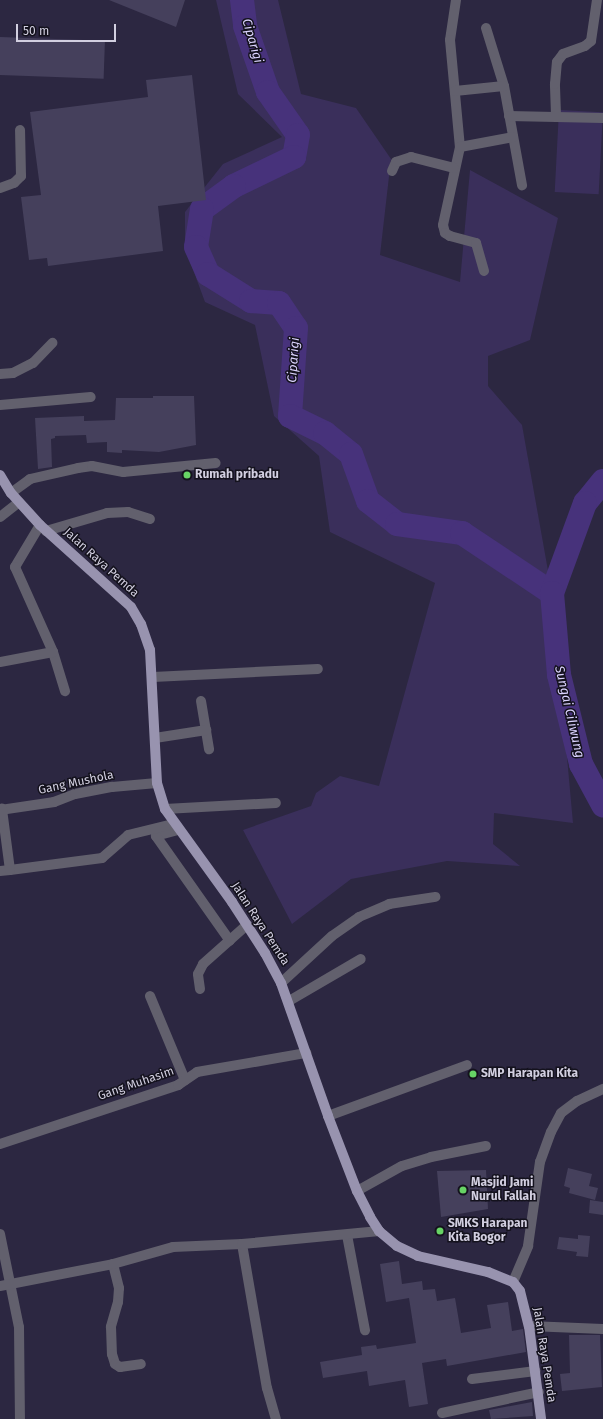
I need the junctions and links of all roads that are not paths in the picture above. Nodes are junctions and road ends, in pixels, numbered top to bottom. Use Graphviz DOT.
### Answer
graph roads {
  1 [pos="456,0"];
  2 [pos="597,0"];
  3 [pos="486,28"];
  4 [pos="504,86"];
  5 [pos="455,91"];
  6 [pos="556,115"];
  7 [pos="509,116"];
  8 [pos="603,118"];
  9 [pos="20,130"];
  10 [pos="513,137"];
  11 [pos="460,147"];
  12 [pos="454,168"];
  13 [pos="392,171"];
  14 [pos="522,185"];
  15 [pos="0,188"];
  16 [pos="484,271"];
  17 [pos="52,343"];
  18 [pos="0,374"];
  19 [pos="91,397"];
  20 [pos="0,405"];
  21 [pos="216,463"];
  22 [pos="0,475"];
  23 [pos="11,493"];
  24 [pos="19,502"];
  25 [pos="0,517"];
  26 [pos="150,519"];
  27 [pos="43,528"];
  28 [pos="53,652"];
  29 [pos="0,662"];
  30 [pos="318,669"];
  31 [pos="153,677"];
  32 [pos="65,691"];
  33 [pos="201,701"];
  34 [pos="206,730"];
  35 [pos="155,738"];
  36 [pos="209,748"];
  37 [pos="157,783"];
  38 [pos="276,803"];
  39 [pos="165,809"];
  40 [pos="1,810"];
  41 [pos="175,827"];
  42 [pos="5,870"];
  43 [pos="435,897"];
  44 [pos="247,925"];
  45 [pos="230,941"];
  46 [pos="361,959"];
  47 [pos="281,983"];
  48 [pos="200,989"];
  49 [pos="150,996"];
  50 [pos="289,1001"];
  51 [pos="306,1053"];
  52 [pos="467,1064"];
  53 [pos="185,1080"];
  54 [pos="603,1089"];
  55 [pos="328,1116"];
  56 [pos="0,1144"];
  57 [pos="486,1146"];
  58 [pos="357,1191"];
  59 [pos="379,1231"];
  60 [pos="0,1234"];
  61 [pos="347,1236"];
  62 [pos="242,1244"];
  63 [pos="114,1264"];
  64 [pos="11,1282"];
  65 [pos="513,1282"];
  66 [pos="0,1286"];
  67 [pos="529,1326"];
  68 [pos="603,1329"];
  69 [pos="365,1330"];
  70 [pos="141,1364"];
  71 [pos="535,1371"];
  72 [pos="472,1379"];
  73 [pos="538,1392"];
  74 [pos="442,1413"];
  75 [pos="20,1419"];
  76 [pos="276,1419"];
  77 [pos="541,1419"];
  1 -- 5 [label="street"];
  2 -- 6 [label="street"];
  3 -- 4 [label="street"];
  4 -- 5 [label="street"];
  4 -- 7 [label="street"];
  5 -- 11 [label="street"];
  6 -- 7 [label="street"];
  6 -- 8 [label="street"];
  7 -- 10 [label="street"];
  9 -- 15 [label="street"];
  10 -- 11 [label="street"];
  10 -- 14 [label="street"];
  11 -- 12 [label="street"];
  12 -- 13 [label="street"];
  12 -- 16 [label="street"];
  17 -- 18 [label="street"];
  19 -- 20 [label="street"];
  21 -- 23 [label="street"];
  22 -- 23 [label="main road, Jalan Raya Pemda"];
  23 -- 24 [label="main road, Jalan Raya Pemda"];
  24 -- 25 [label="street"];
  24 -- 27 [label="main road, Jalan Raya Pemda"];
  26 -- 27 [label="street"];
  27 -- 28 [label="street"];
  27 -- 31 [label="main road, Jalan Raya Pemda"];
  28 -- 29 [label="street"];
  28 -- 32 [label="street"];
  30 -- 31 [label="street"];
  31 -- 35 [label="main road, Jalan Raya Pemda"];
  33 -- 34 [label="street"];
  34 -- 35 [label="street"];
  34 -- 36 [label="street"];
  35 -- 37 [label="main road, Jalan Raya Pemda"];
  37 -- 39 [label="main road, Jalan Raya Pemda"];
  37 -- 40 [label="street, Gang Mushola"];
  38 -- 39 [label="street"];
  39 -- 41 [label="main road, Jalan Raya Pemda"];
  40 -- 42 [label="street, Gang Mushola"];
  41 -- 42 [label="street"];
  41 -- 44 [label="main road, Jalan Raya Pemda"];
  41 -- 45 [label="street"];
  43 -- 47 [label="street"];
  44 -- 45 [label="street"];
  44 -- 47 [label="main road, Jalan Raya Pemda"];
  45 -- 48 [label="street"];
  46 -- 50 [label="street"];
  47 -- 50 [label="main road, Jalan Raya Pemda"];
  49 -- 53 [label="street"];
  50 -- 51 [label="main road, Jalan Raya Pemda"];
  51 -- 53 [label="street, Gang Muhasim"];
  51 -- 55 [label="main road, Jalan Raya Pemda"];
  52 -- 55 [label="street"];
  53 -- 56 [label="street, Gang Muhasim"];
  54 -- 65 [label="street"];
  55 -- 58 [label="main road, Jalan Raya Pemda"];
  57 -- 58 [label="street"];
  58 -- 59 [label="main road, Jalan Raya Pemda"];
  59 -- 61 [label="street"];
  59 -- 65 [label="main road, Jalan Raya Pemda"];
  60 -- 64 [label="street"];
  61 -- 62 [label="street"];
  61 -- 69 [label="street"];
  62 -- 63 [label="street"];
  62 -- 76 [label="street"];
  63 -- 64 [label="street"];
  63 -- 70 [label="street"];
  64 -- 66 [label="street"];
  64 -- 75 [label="street"];
  65 -- 67 [label="main road, Jalan Raya Pemda"];
  67 -- 68 [label="street"];
  67 -- 71 [label="main road, Jalan Raya Pemda"];
  71 -- 72 [label="street"];
  71 -- 73 [label="main road, Jalan Raya Pemda"];
  73 -- 74 [label="street"];
  73 -- 77 [label="main road, Jalan Raya Pemda"];
}
